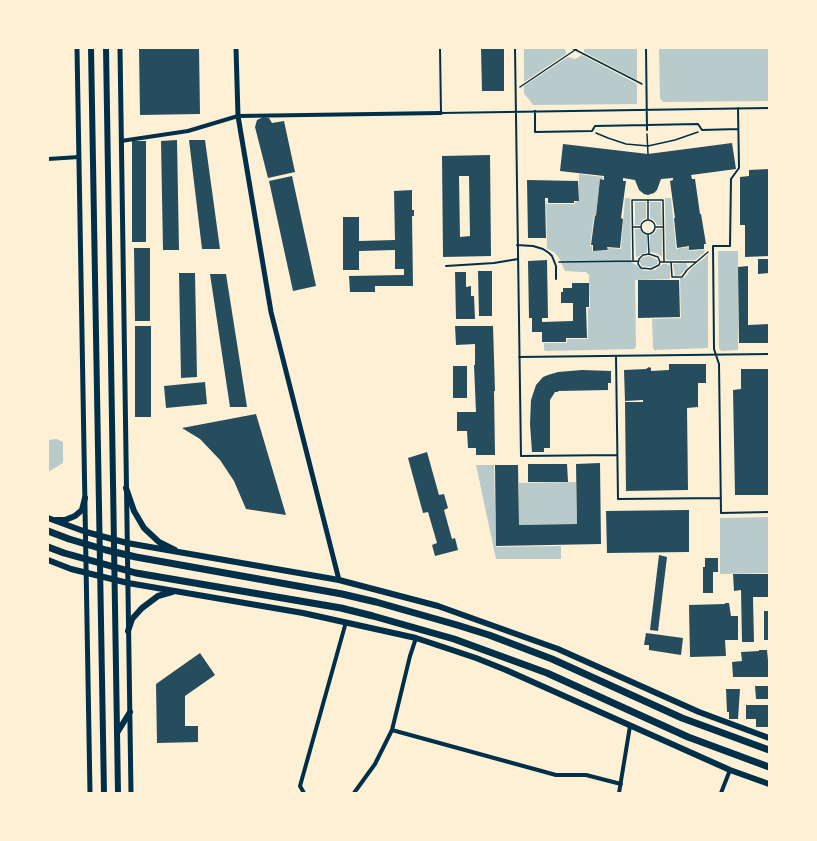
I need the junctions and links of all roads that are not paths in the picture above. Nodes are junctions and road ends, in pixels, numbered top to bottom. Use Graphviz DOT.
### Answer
graph roads {
  1 [pos="77,48"];
  2 [pos="91,48"];
  3 [pos="106,48"];
  4 [pos="120,48"];
  5 [pos="236,48"];
  6 [pos="440,48"];
  7 [pos="515,48"];
  8 [pos="646,48"];
  9 [pos="738,108"];
  10 [pos="769,108"];
  11 [pos="647,110"];
  12 [pos="535,111"];
  13 [pos="516,112"];
  14 [pos="441,113"];
  15 [pos="238,116"];
  16 [pos="647,125"];
  17 [pos="738,129"];
  18 [pos="647,130"];
  19 [pos="121,141"];
  20 [pos="79,157"];
  21 [pos="48,159"];
  22 [pos="518,245"];
  23 [pos="518,259"];
  24 [pos="446,266"];
  25 [pos="556,279"];
  26 [pos="769,354"];
  27 [pos="716,355"];
  28 [pos="616,356"];
  29 [pos="519,357"];
  30 [pos="617,455"];
  31 [pos="126,488"];
  32 [pos="85,498"];
  33 [pos="721,498"];
  34 [pos="769,512"];
  35 [pos="50,519"];
  36 [pos="48,531"];
  37 [pos="86,532"];
  38 [pos="100,536"];
  39 [pos="114,540"];
  40 [pos="127,543"];
  41 [pos="48,547"];
  42 [pos="182,553"];
  43 [pos="48,560"];
  44 [pos="86,573"];
  45 [pos="100,576"];
  46 [pos="115,580"];
  47 [pos="339,580"];
  48 [pos="128,583"];
  49 [pos="176,592"];
  50 [pos="346,622"];
  51 [pos="128,631"];
  52 [pos="416,638"];
  53 [pos="130,712"];
  54 [pos="630,726"];
  55 [pos="392,730"];
  56 [pos="117,733"];
  57 [pos="769,738"];
  58 [pos="749,744"];
  59 [pos="769,744"];
  60 [pos="769,750"];
  61 [pos="769,767"];
  62 [pos="730,770"];
  63 [pos="621,784"];
  64 [pos="769,784"];
  65 [pos="90,793"];
  66 [pos="104,793"];
  67 [pos="118,793"];
  68 [pos="131,793"];
  69 [pos="304,793"];
  70 [pos="354,793"];
  71 [pos="619,793"];
  72 [pos="721,793"];
  1 -- 20 [label="street"];
  2 -- 38 [label="main road"];
  3 -- 39 [label="main road"];
  4 -- 19 [label="street"];
  5 -- 15 [label="street"];
  6 -- 14 [label="lane"];
  7 -- 13 [label="lane"];
  8 -- 11 [label="lane"];
  9 -- 10 [label="lane"];
  9 -- 11 [label="lane"];
  9 -- 17 [label="lane"];
  11 -- 12 [label="lane"];
  11 -- 16 [label="lane"];
  12 -- 13 [label="lane"];
  12 -- 16 [label="lane"];
  13 -- 14 [label="lane"];
  13 -- 22 [label="lane"];
  14 -- 15 [label="street"];
  15 -- 19 [label="street"];
  15 -- 47 [label="street"];
  16 -- 17 [label="lane"];
  16 -- 18 [label="lane"];
  17 -- 27 [label="lane"];
  19 -- 31 [label="street"];
  20 -- 21 [label="street"];
  20 -- 32 [label="street"];
  22 -- 23 [label="lane"];
  22 -- 25 [label="lane"];
  23 -- 24 [label="lane"];
  23 -- 29 [label="lane"];
  26 -- 27 [label="lane"];
  27 -- 28 [label="lane"];
  27 -- 33 [label="lane"];
  28 -- 29 [label="lane"];
  28 -- 30 [label="lane"];
  29 -- 30 [label="lane"];
  30 -- 33 [label="lane"];
  31 -- 40 [label="street"];
  31 -- 42 [label="main road"];
  32 -- 35 [label="main road"];
  32 -- 37 [label="street"];
  33 -- 34 [label="lane"];
  35 -- 37 [label="main road"];
  36 -- 58 [label="highway"];
  37 -- 38 [label="main road"];
  37 -- 44 [label="street"];
  38 -- 39 [label="main road"];
  38 -- 45 [label="main road"];
  39 -- 40 [label="main road"];
  39 -- 46 [label="main road"];
  40 -- 42 [label="main road"];
  40 -- 48 [label="street"];
  41 -- 61 [label="highway"];
  42 -- 47 [label="main road"];
  43 -- 44 [label="main road"];
  44 -- 45 [label="main road"];
  44 -- 65 [label="street"];
  45 -- 46 [label="main road"];
  45 -- 66 [label="main road"];
  46 -- 48 [label="main road"];
  46 -- 56 [label="main road"];
  47 -- 57 [label="main road"];
  48 -- 49 [label="main road"];
  48 -- 51 [label="street"];
  49 -- 50 [label="main road"];
  49 -- 51 [label="main road"];
  50 -- 52 [label="main road"];
  50 -- 69 [label="street"];
  51 -- 53 [label="street"];
  52 -- 54 [label="main road"];
  52 -- 55 [label="street"];
  53 -- 56 [label="main road"];
  53 -- 68 [label="street"];
  54 -- 62 [label="main road"];
  54 -- 63 [label="street"];
  55 -- 63 [label="street"];
  55 -- 70 [label="street"];
  56 -- 67 [label="main road"];
  58 -- 59 [label="highway"];
  58 -- 60 [label="highway"];
  62 -- 64 [label="main road"];
  62 -- 72 [label="street"];
  63 -- 71 [label="street"];
}
